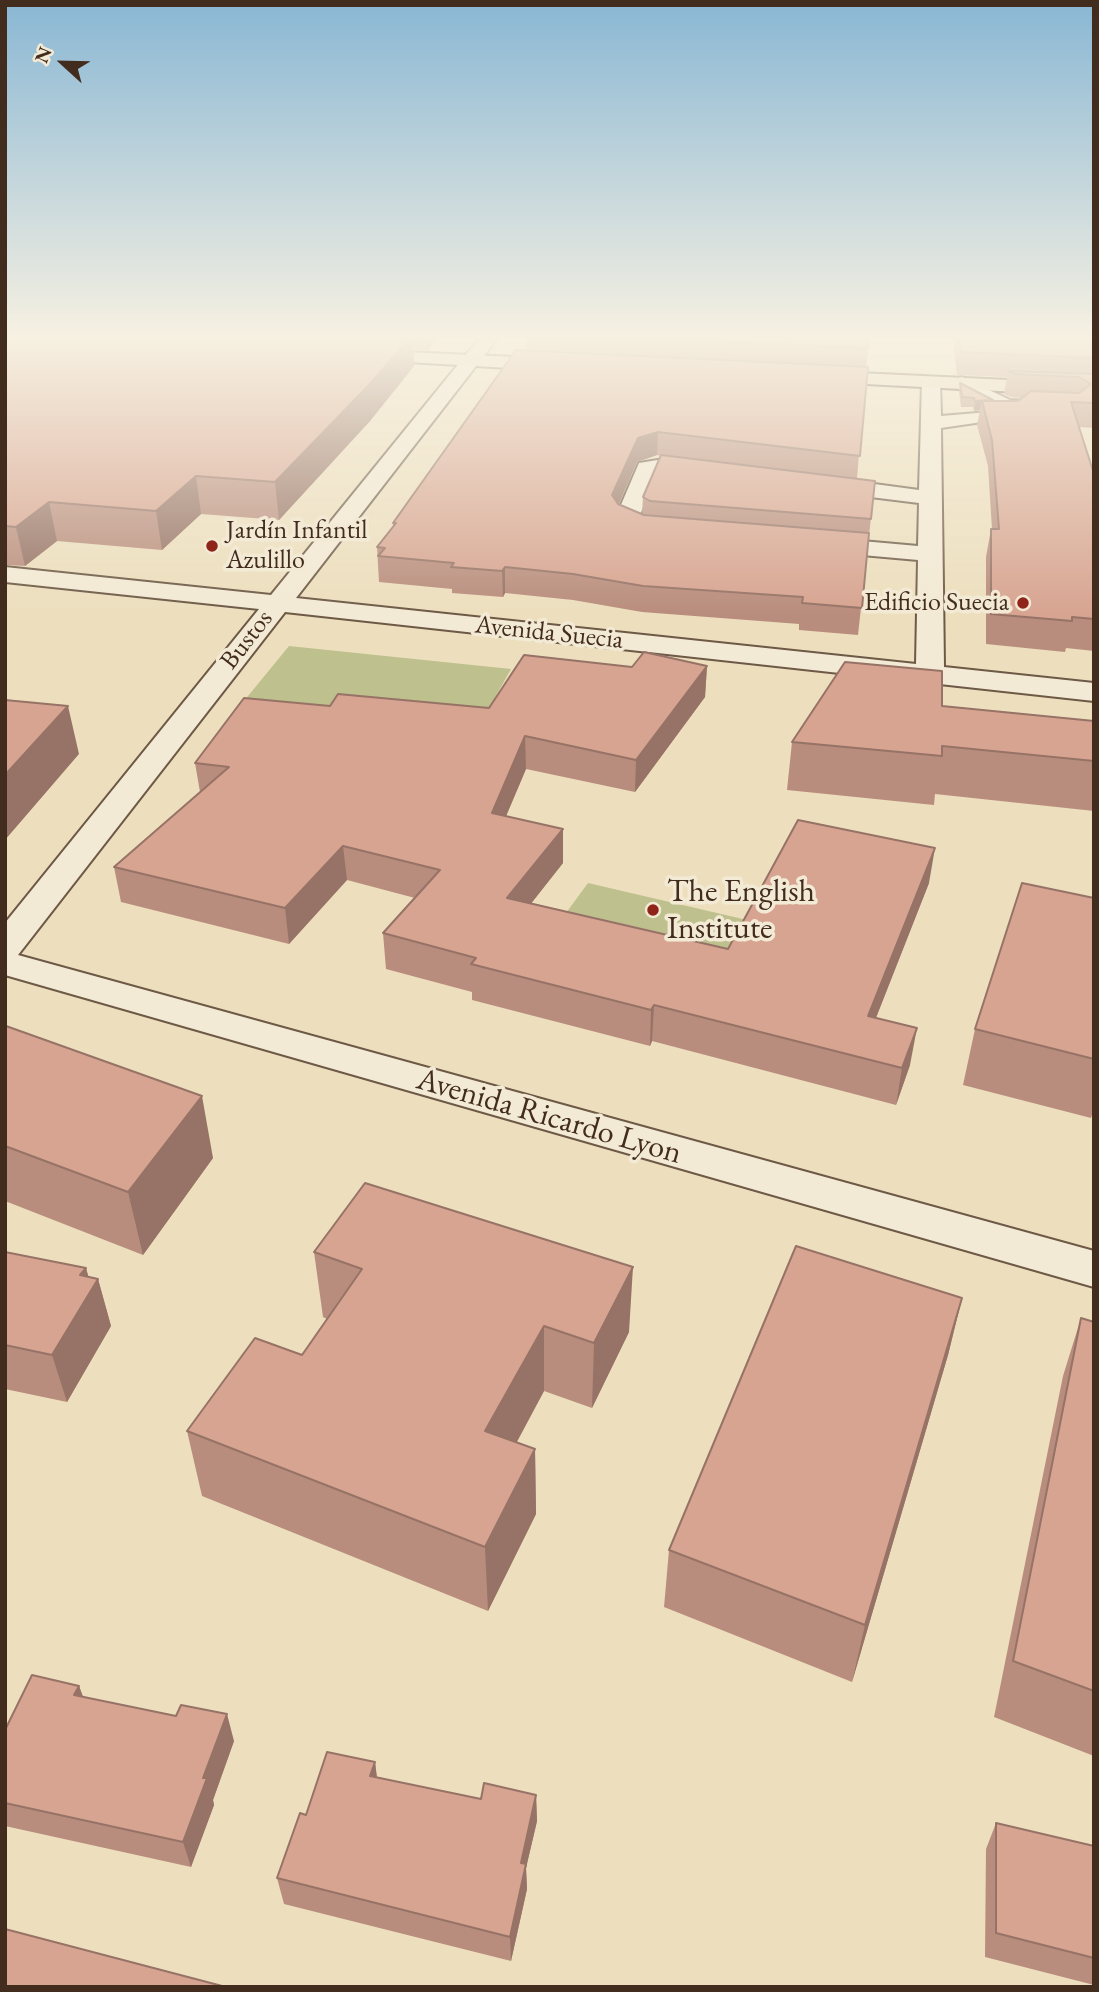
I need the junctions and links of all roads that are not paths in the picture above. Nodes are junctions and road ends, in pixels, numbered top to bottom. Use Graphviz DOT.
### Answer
graph roads {
  1 [pos="416,428"];
  2 [pos="931,428"];
  3 [pos="737,473"];
  4 [pos="804,482"];
  5 [pos="931,498"];
  6 [pos="685,533"];
  7 [pos="796,542"];
  8 [pos="930,554"];
  9 [pos="5,574"];
  10 [pos="276,604"];
  11 [pos="930,674"];
  12 [pos="1094,692"];
  13 [pos="5,947"];
  14 [pos="5,963"];
  15 [pos="1094,1269"];
  1 -- 10 [label="street, Bustos"];
  2 -- 5 [label="street"];
  3 -- 6 [label="street"];
  4 -- 5 [label="street"];
  5 -- 8 [label="street"];
  7 -- 8 [label="street"];
  8 -- 11 [label="street"];
  9 -- 10 [label="street, Avenida Suecia"];
  10 -- 11 [label="street, Avenida Suecia"];
  10 -- 13 [label="street, Bustos"];
  11 -- 12 [label="street, Avenida Suecia"];
  14 -- 15 [label="street, Avenida Ricardo Lyon"];
}
